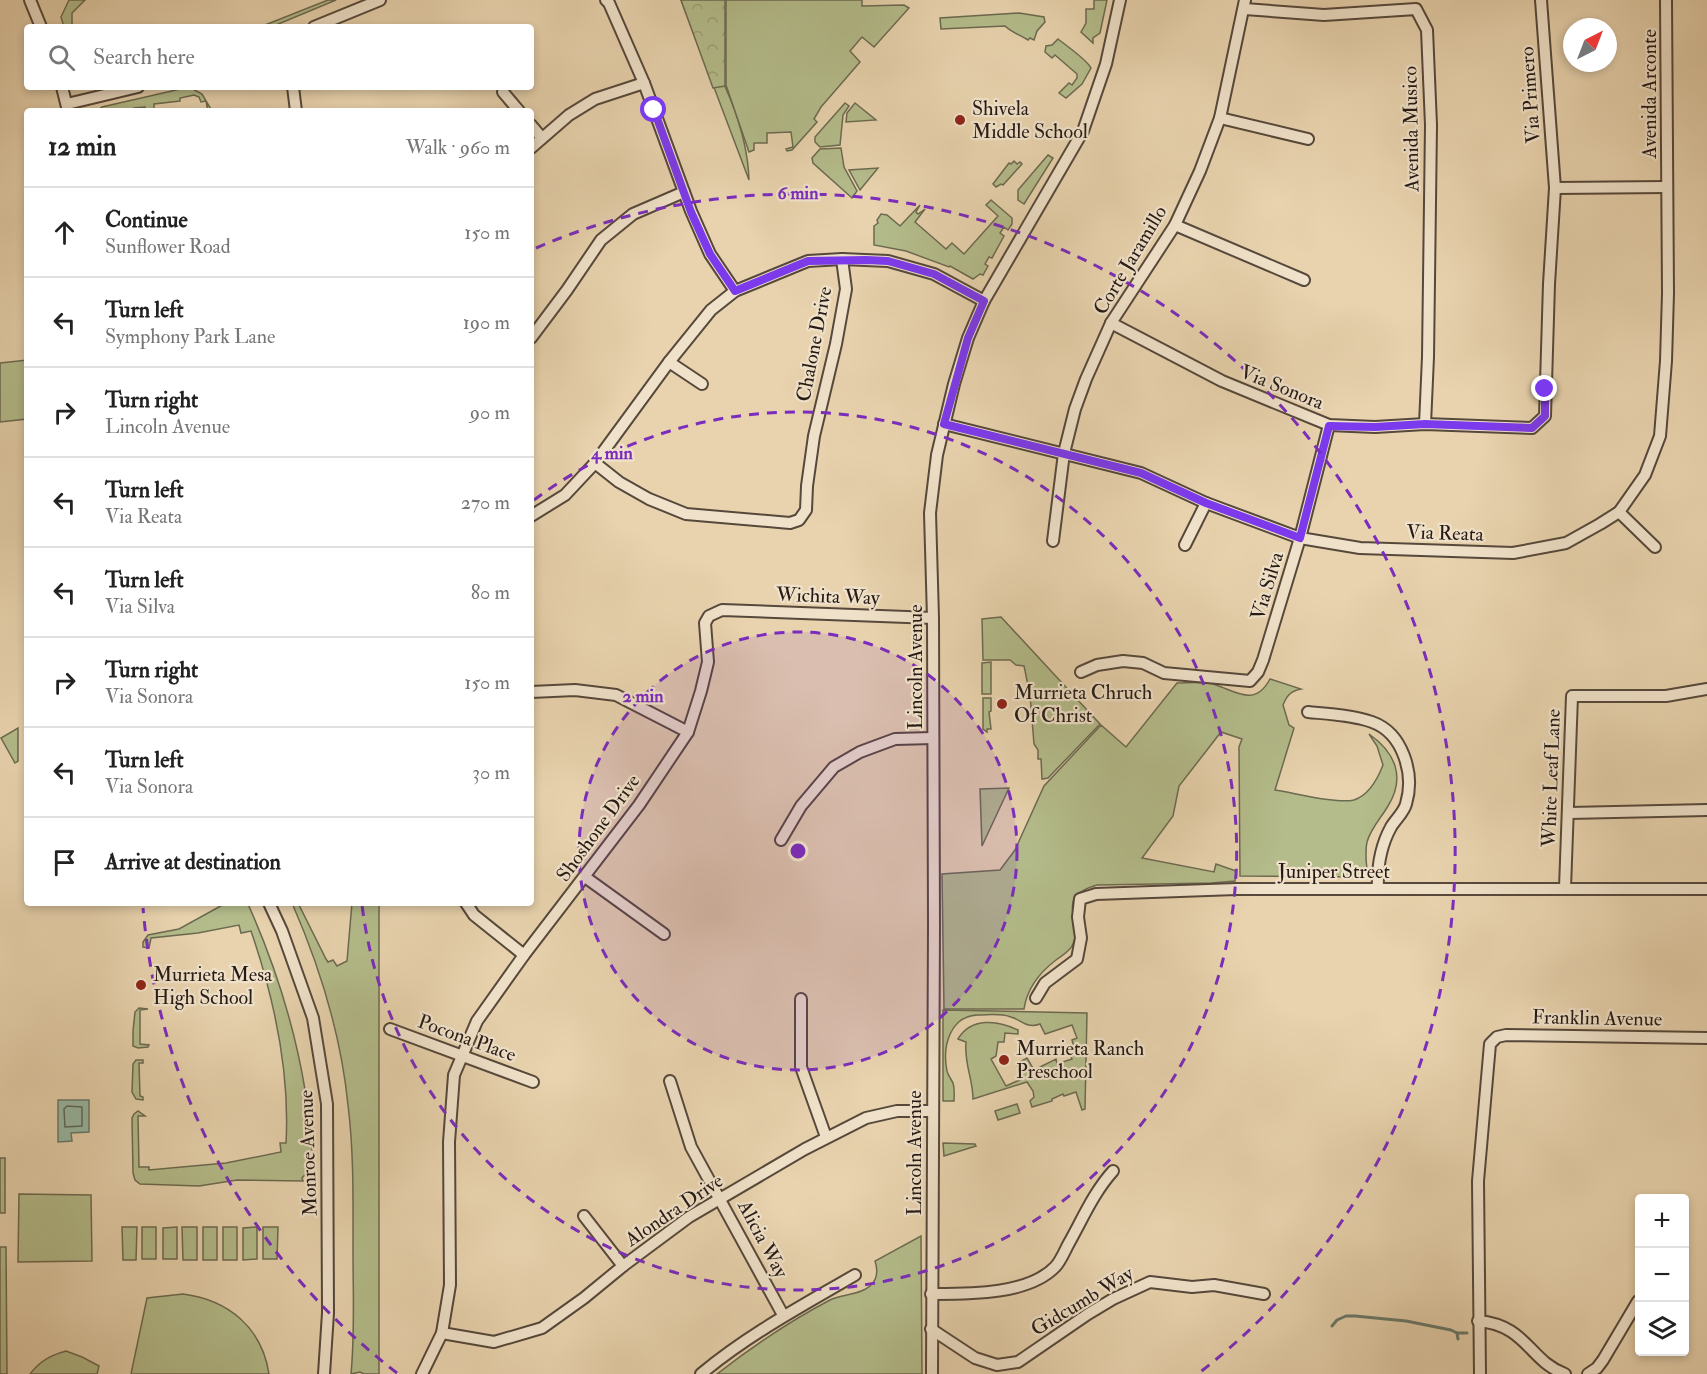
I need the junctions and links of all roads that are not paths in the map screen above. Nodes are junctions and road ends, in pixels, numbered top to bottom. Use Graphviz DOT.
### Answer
graph roads {
  1 [pos="30,0"];
  2 [pos="380,0"];
  3 [pos="606,0"];
  4 [pos="1120,0"];
  5 [pos="1542,0"];
  6 [pos="1666,0"];
  7 [pos="1245,5"];
  8 [pos="40,24"];
  9 [pos="321,24"];
  10 [pos="644,83"];
  11 [pos="63,90"];
  12 [pos="127,90"];
  13 [pos="293,90"];
  14 [pos="503,92"];
  15 [pos="67,107"];
  16 [pos="296,108"];
  17 [pos="516,108"];
  18 [pos="1220,118"];
  19 [pos="534,129"];
  20 [pos="541,137"];
  21 [pos="1308,140"];
  22 [pos="534,145"];
  23 [pos="1667,187"];
  24 [pos="1555,188"];
  25 [pos="684,192"];
  26 [pos="1174,225"];
  27 [pos="842,259"];
  28 [pos="1304,280"];
  29 [pos="735,291"];
  30 [pos="984,301"];
  31 [pos="1111,323"];
  32 [pos="534,334"];
  33 [pos="669,362"];
  34 [pos="702,384"];
  35 [pos="944,424"];
  36 [pos="1425,424"];
  37 [pos="1329,426"];
  38 [pos="1064,453"];
  39 [pos="595,463"];
  40 [pos="1206,503"];
  41 [pos="1619,512"];
  42 [pos="534,514"];
  43 [pos="1300,538"];
  44 [pos="1053,541"];
  45 [pos="1185,545"];
  46 [pos="1655,547"];
  47 [pos="722,610"];
  48 [pos="933,618"];
  49 [pos="1081,672"];
  50 [pos="1707,689"];
  51 [pos="534,692"];
  52 [pos="1308,712"];
  53 [pos="688,732"];
  54 [pos="933,738"];
  55 [pos="1707,810"];
  56 [pos="1569,813"];
  57 [pos="781,840"];
  58 [pos="585,877"];
  59 [pos="1565,888"];
  60 [pos="1378,889"];
  61 [pos="1707,889"];
  62 [pos="270,906"];
  63 [pos="468,906"];
  64 [pos="664,934"];
  65 [pos="524,955"];
  66 [pos="1036,998"];
  67 [pos="801,999"];
  68 [pos="390,1029"];
  69 [pos="1707,1038"];
  70 [pos="462,1057"];
  71 [pos="670,1081"];
  72 [pos="532,1082"];
  73 [pos="932,1111"];
  74 [pos="826,1137"];
  75 [pos="1113,1171"];
  76 [pos="721,1198"];
  77 [pos="584,1216"];
  78 [pos="623,1266"];
  79 [pos="855,1275"];
  80 [pos="931,1294"];
  81 [pos="1264,1294"];
  82 [pos="1637,1302"];
  83 [pos="783,1315"];
  84 [pos="1478,1321"];
  85 [pos="931,1329"];
  86 [pos="442,1333"];
  87 [pos="324,1374"];
  88 [pos="422,1374"];
  89 [pos="701,1374"];
  90 [pos="932,1374"];
  91 [pos="1480,1374"];
  92 [pos="1565,1374"];
  93 [pos="1588,1374"];
  1 -- 8 [label="street"];
  2 -- 9 [label="street"];
  3 -- 10 [label="street"];
  4 -- 30 [label="street, Lincoln Avenue"];
  5 -- 24 [label="street, Via Primero"];
  6 -- 23 [label="street, Avenida Arconte"];
  7 -- 18 [label="street, Corte Jaramillo"];
  7 -- 36 [label="street, Avenida Musico"];
  10 -- 20 [label="street"];
  10 -- 25 [label="street"];
  11 -- 15 [label="street"];
  12 -- 15 [label="street"];
  13 -- 16 [label="street"];
  14 -- 17 [label="street"];
  18 -- 21 [label="street"];
  18 -- 26 [label="street, Corte Jaramillo"];
  19 -- 20 [label="street"];
  20 -- 22 [label="street"];
  23 -- 24 [label="street"];
  23 -- 41 [label="street, Via Reata"];
  24 -- 36 [label="street, Via Sonora"];
  25 -- 29 [label="street"];
  25 -- 32 [label="street"];
  26 -- 28 [label="street"];
  26 -- 31 [label="street, Corte Jaramillo"];
  27 -- 29 [label="street"];
  27 -- 30 [label="street"];
  27 -- 39 [label="street, Chalone Drive"];
  29 -- 33 [label="street"];
  30 -- 35 [label="street, Lincoln Avenue"];
  31 -- 37 [label="street, Via Sonora"];
  31 -- 38 [label="street, Corte Jaramillo"];
  33 -- 34 [label="street"];
  33 -- 39 [label="street"];
  35 -- 38 [label="street, Via Reata"];
  35 -- 48 [label="street, Lincoln Avenue"];
  36 -- 37 [label="street, Via Sonora"];
  37 -- 43 [label="street, Via Silva"];
  38 -- 40 [label="street, Via Reata"];
  38 -- 44 [label="street, Corte Jaramillo"];
  39 -- 42 [label="street"];
  40 -- 43 [label="street, Via Reata"];
  40 -- 45 [label="street"];
  41 -- 43 [label="street, Via Reata"];
  41 -- 46 [label="street"];
  43 -- 49 [label="street, Via Silva"];
  47 -- 48 [label="street, Wichita Way"];
  47 -- 53 [label="street, Shoshone Drive"];
  48 -- 54 [label="street, Lincoln Avenue"];
  50 -- 56 [label="street, White Leaf Lane"];
  51 -- 53 [label="street"];
  52 -- 60 [label="street"];
  53 -- 58 [label="street, Shoshone Drive"];
  54 -- 57 [label="street"];
  54 -- 73 [label="street, Lincoln Avenue"];
  55 -- 56 [label="street"];
  56 -- 59 [label="street, White Leaf Lane"];
  58 -- 64 [label="street"];
  58 -- 65 [label="street, Shoshone Drive"];
  59 -- 60 [label="street, Juniper Street"];
  59 -- 61 [label="street, Juniper Street"];
  60 -- 66 [label="street, Juniper Street"];
  62 -- 87 [label="street, Monroe Avenue"];
  63 -- 65 [label="street"];
  65 -- 70 [label="street, Shoshone Drive"];
  67 -- 74 [label="street"];
  68 -- 70 [label="street, Pocona Place"];
  69 -- 84 [label="street, Franklin Avenue"];
  70 -- 72 [label="street, Pocona Place"];
  70 -- 86 [label="street, Shoshone Drive"];
  71 -- 76 [label="street, Alicia Way"];
  73 -- 74 [label="street, Alondra Drive"];
  73 -- 80 [label="street, Lincoln Avenue"];
  74 -- 76 [label="street, Alondra Drive"];
  75 -- 80 [label="street, Gidcumb Way"];
  76 -- 78 [label="street, Alondra Drive"];
  76 -- 83 [label="street, Alicia Way"];
  77 -- 78 [label="street"];
  78 -- 86 [label="street, Alondra Drive"];
  79 -- 83 [label="street"];
  80 -- 85 [label="street, Lincoln Avenue"];
  81 -- 85 [label="street, Gidcumb Way"];
  82 -- 93 [label="street"];
  83 -- 89 [label="street"];
  84 -- 91 [label="street"];
  84 -- 92 [label="street"];
  85 -- 90 [label="street, Lincoln Avenue"];
  86 -- 88 [label="street, Shoshone Drive"];
}
